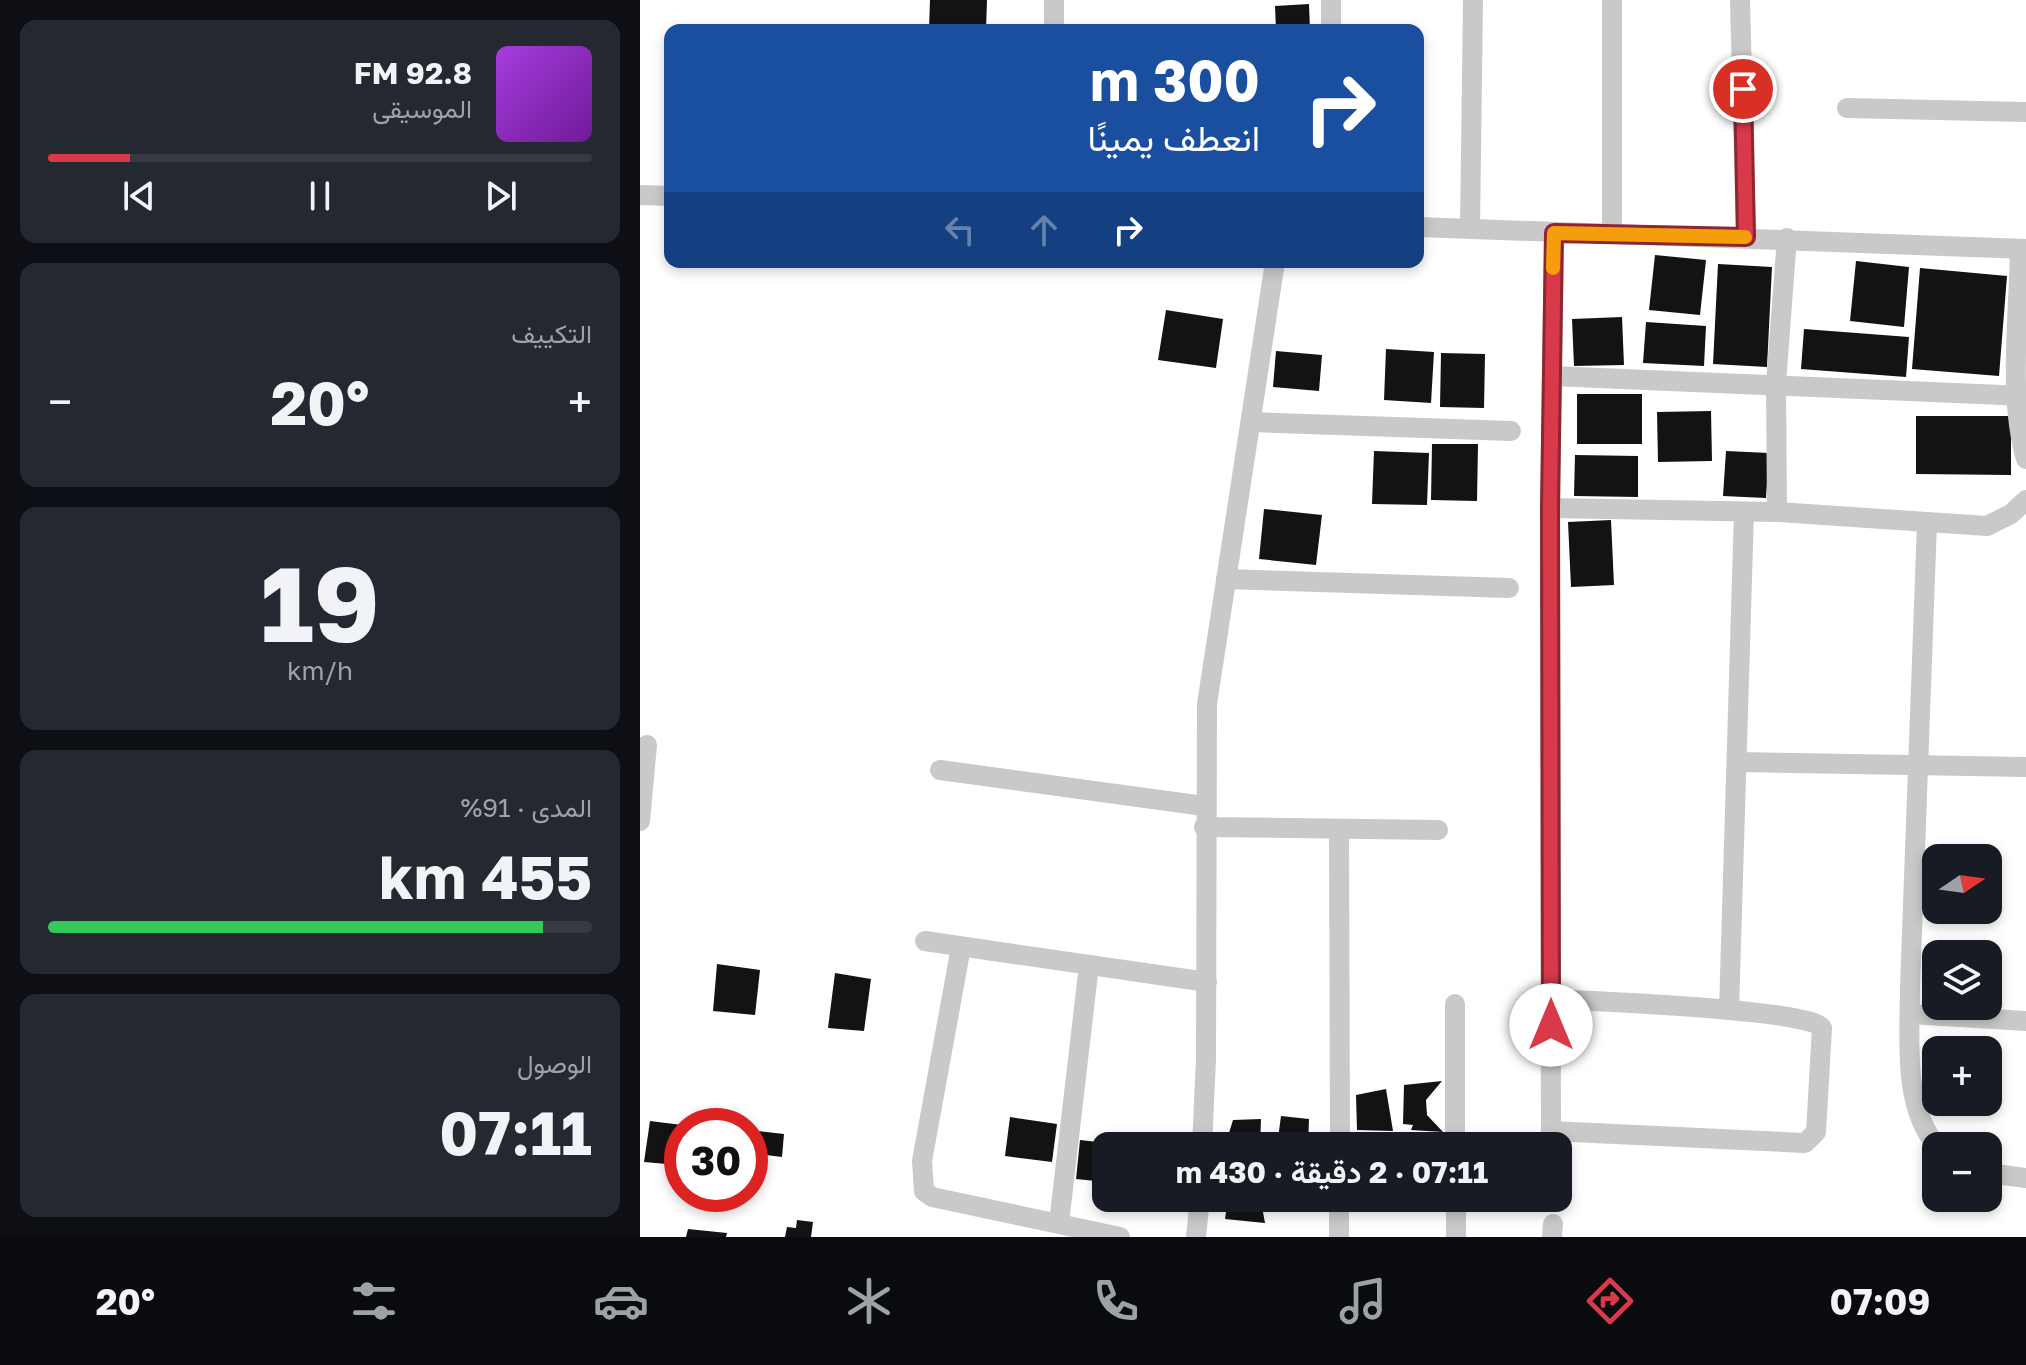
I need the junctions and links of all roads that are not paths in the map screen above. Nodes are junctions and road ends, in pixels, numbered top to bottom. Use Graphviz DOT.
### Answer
graph roads {
  1 [pos="1054,0"];
  2 [pos="1331,0"];
  3 [pos="1473,0"];
  4 [pos="1612,0"];
  5 [pos="1740,0"];
  6 [pos="1054,24"];
  7 [pos="1331,24"];
  8 [pos="1847,108"];
  9 [pos="2026,112"];
  10 [pos="640,195"];
  11 [pos="664,196"];
  12 [pos="1424,227"];
  13 [pos="1470,229"];
  14 [pos="1554,233"];
  15 [pos="1612,234"];
  16 [pos="1746,237"];
  17 [pos="1787,238"];
  18 [pos="2023,249"];
  19 [pos="1274,268"];
  20 [pos="1552,376"];
  21 [pos="1776,383"];
  22 [pos="2022,395"];
  23 [pos="1251,422"];
  24 [pos="1511,431"];
  25 [pos="2026,459"];
  26 [pos="2026,500"];
  27 [pos="1550,508"];
  28 [pos="1744,512"];
  29 [pos="1777,512"];
  30 [pos="1927,523"];
  31 [pos="1226,579"];
  32 [pos="1509,588"];
  33 [pos="647,745"];
  34 [pos="1738,762"];
  35 [pos="1918,765"];
  36 [pos="2026,767"];
  37 [pos="940,770"];
  38 [pos="1204,817"];
  39 [pos="640,821"];
  40 [pos="1339,830"];
  41 [pos="1438,830"];
  42 [pos="925,941"];
  43 [pos="961,947"];
  44 [pos="1089,965"];
  45 [pos="1207,982"];
  46 [pos="1551,999"];
  47 [pos="1455,1004"];
  48 [pos="1729,1010"];
  49 [pos="1910,1014"];
  50 [pos="2026,1021"];
  51 [pos="1202,1132"];
  52 [pos="1340,1132"];
  53 [pos="1455,1132"];
  54 [pos="1551,1132"];
  55 [pos="1927,1132"];
  56 [pos="1572,1138"];
  57 [pos="2002,1175"];
  58 [pos="2026,1178"];
  59 [pos="1199,1212"];
  60 [pos="1339,1212"];
  61 [pos="1456,1212"];
  62 [pos="1059,1223"];
  63 [pos="1120,1237"];
  64 [pos="1196,1237"];
  65 [pos="1339,1237"];
  66 [pos="1456,1237"];
  1 -- 6 [label="street"];
  2 -- 7 [label="street"];
  3 -- 13 [label="street"];
  4 -- 15 [label="street"];
  5 -- 16 [label="street"];
  8 -- 9 [label="street"];
  10 -- 11 [label="street"];
  12 -- 13 [label="street"];
  13 -- 14 [label="street"];
  14 -- 15 [label="street"];
  14 -- 20 [label="street"];
  15 -- 16 [label="street"];
  16 -- 17 [label="street"];
  17 -- 18 [label="street"];
  17 -- 21 [label="street"];
  18 -- 22 [label="street"];
  19 -- 23 [label="street"];
  20 -- 21 [label="street"];
  20 -- 27 [label="street"];
  21 -- 22 [label="street"];
  21 -- 29 [label="street"];
  22 -- 25 [label="street"];
  23 -- 24 [label="street"];
  23 -- 31 [label="street"];
  26 -- 30 [label="street"];
  27 -- 28 [label="street"];
  27 -- 46 [label="street"];
  28 -- 29 [label="street"];
  28 -- 34 [label="street"];
  29 -- 30 [label="street"];
  30 -- 35 [label="street"];
  31 -- 32 [label="street"];
  31 -- 38 [label="street"];
  33 -- 39 [label="street"];
  34 -- 35 [label="street"];
  34 -- 48 [label="street"];
  35 -- 36 [label="street"];
  35 -- 49 [label="street"];
  37 -- 38 [label="street"];
  38 -- 40 [label="street"];
  38 -- 45 [label="street"];
  40 -- 41 [label="street"];
  40 -- 52 [label="street"];
  42 -- 43 [label="street"];
  43 -- 44 [label="street"];
  43 -- 62 [label="street"];
  44 -- 45 [label="street"];
  44 -- 62 [label="street"];
  45 -- 51 [label="street"];
  46 -- 48 [label="street"];
  46 -- 54 [label="street"];
  47 -- 53 [label="street"];
  48 -- 56 [label="street"];
  49 -- 50 [label="street"];
  49 -- 55 [label="street"];
  57 -- 58 [label="street"];
  59 -- 64 [label="street"];
  60 -- 65 [label="street"];
  61 -- 66 [label="street"];
  62 -- 63 [label="street"];
}
